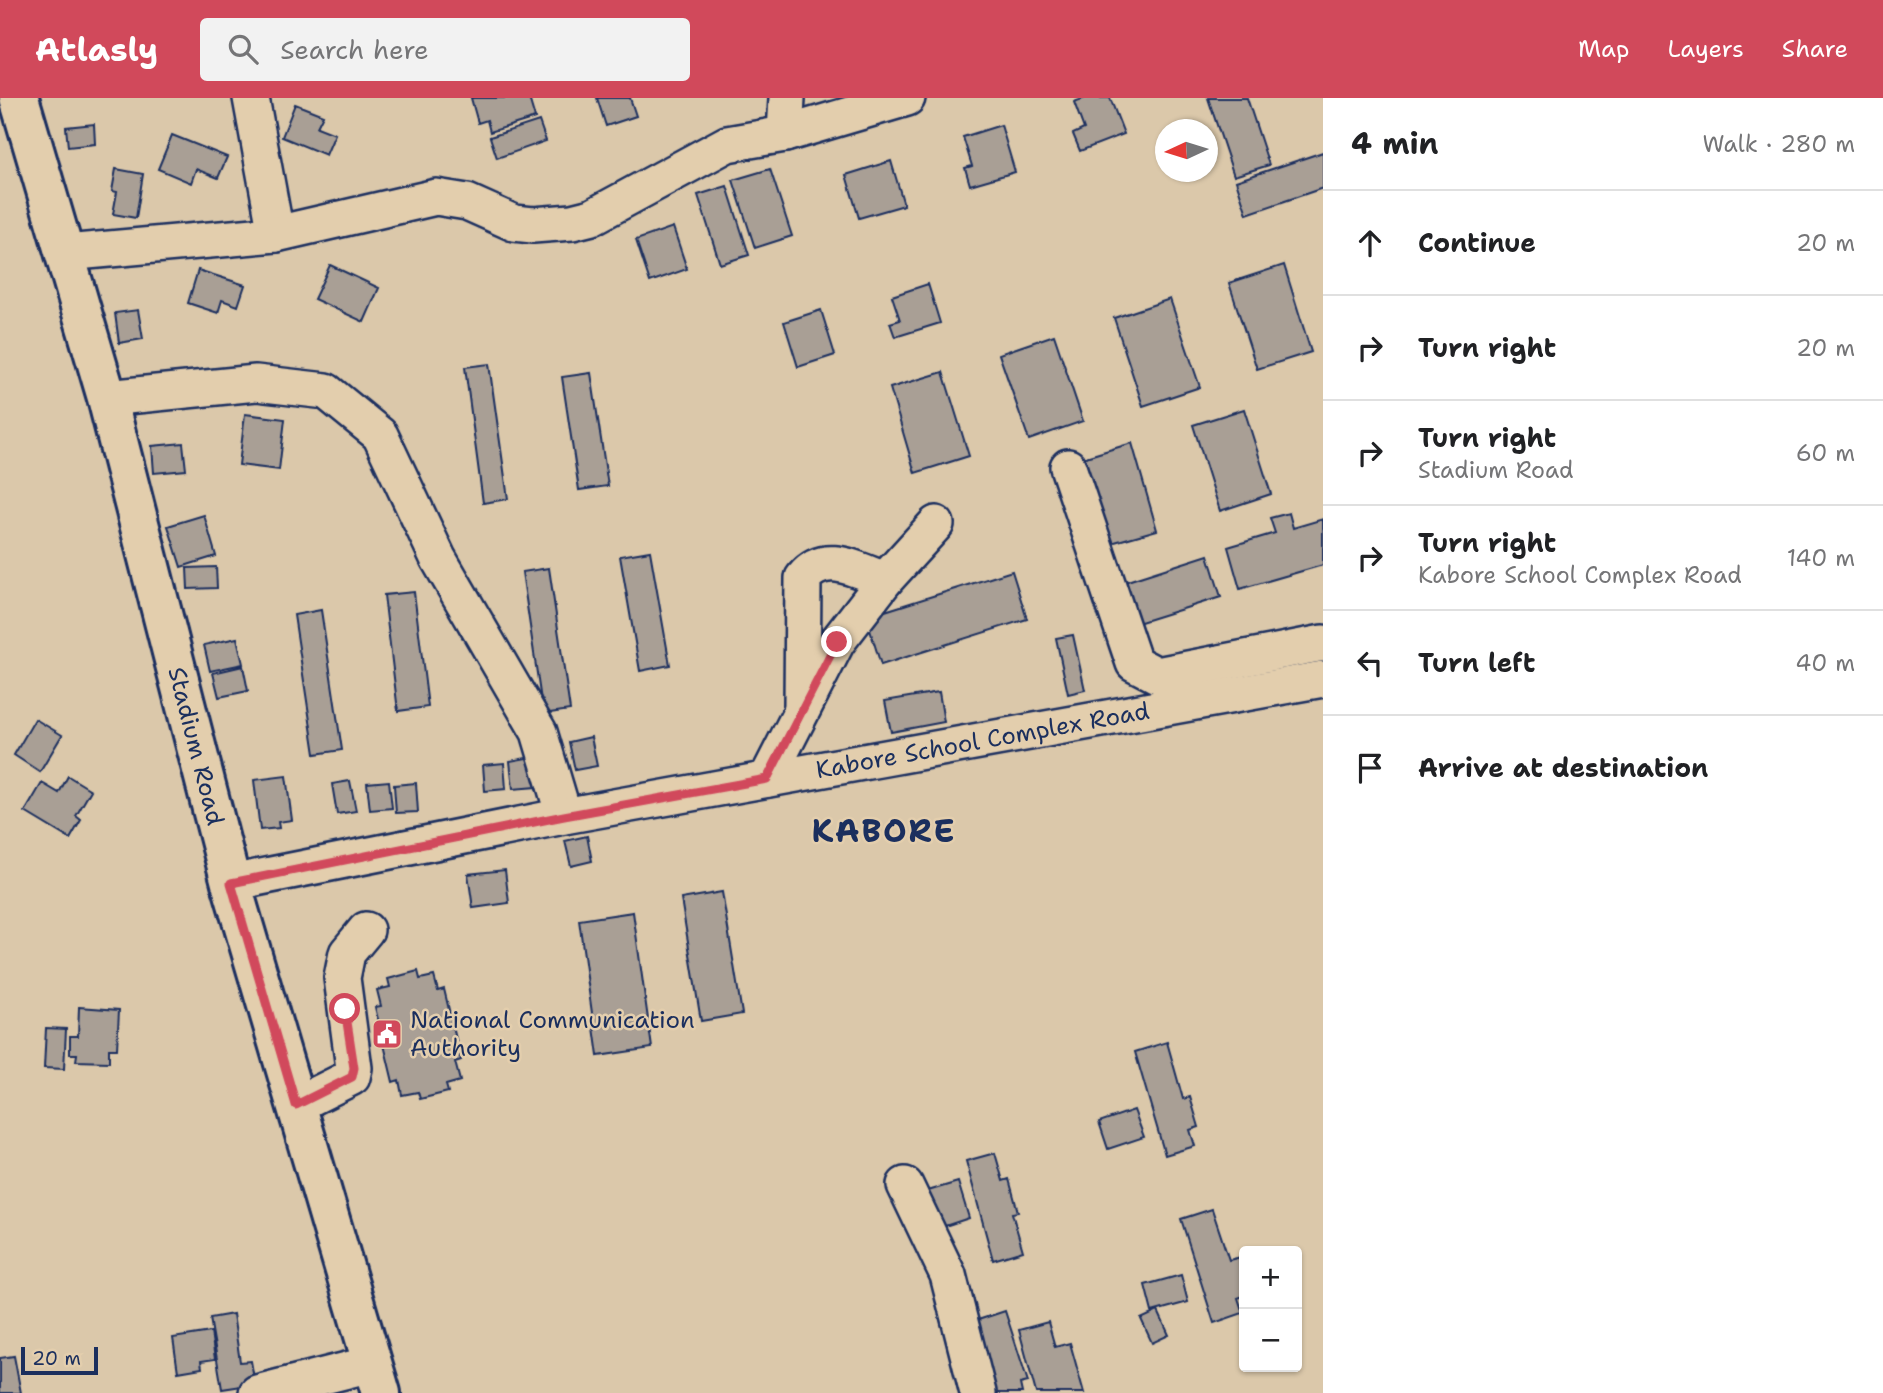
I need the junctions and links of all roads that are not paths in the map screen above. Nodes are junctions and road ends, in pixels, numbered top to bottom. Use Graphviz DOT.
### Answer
graph roads {
  1 [pos="19,98"];
  2 [pos="251,98"];
  3 [pos="787,98"];
  4 [pos="907,98"];
  5 [pos="785,134"];
  6 [pos="276,234"];
  7 [pos="65,253"];
  8 [pos="107,398"];
  9 [pos="1069,467"];
  10 [pos="936,524"];
  11 [pos="885,580"];
  12 [pos="1323,643"];
  13 [pos="1323,679"];
  14 [pos="802,714"];
  15 [pos="767,779"];
  16 [pos="564,816"];
  17 [pos="231,883"];
  18 [pos="366,930"];
  19 [pos="296,1105"];
  20 [pos="905,1185"];
  21 [pos="376,1379"];
  22 [pos="257,1393"];
  23 [pos="978,1393"];
  1 -- 7 [label="main road, Stadium Road"];
  2 -- 6 [label="street"];
  3 -- 5 [label="street"];
  4 -- 5 [label="street"];
  5 -- 6 [label="street"];
  6 -- 7 [label="street"];
  7 -- 8 [label="main road, Stadium Road"];
  8 -- 16 [label="street"];
  8 -- 17 [label="main road, Stadium Road"];
  9 -- 12 [label="street"];
  10 -- 11 [label="street"];
  11 -- 14 [label="street"];
  11 -- 14 [label="street"];
  13 -- 15 [label="street, Kabore School Complex Road"];
  14 -- 15 [label="street"];
  15 -- 16 [label="street, Kabore School Complex Road"];
  16 -- 17 [label="street, Kabore School Complex Road"];
  17 -- 19 [label="main road, Stadium Road"];
  18 -- 19 [label="street"];
  19 -- 21 [label="main road, Stadium Road"];
  20 -- 23 [label="street"];
  21 -- 22 [label="street"];
}
